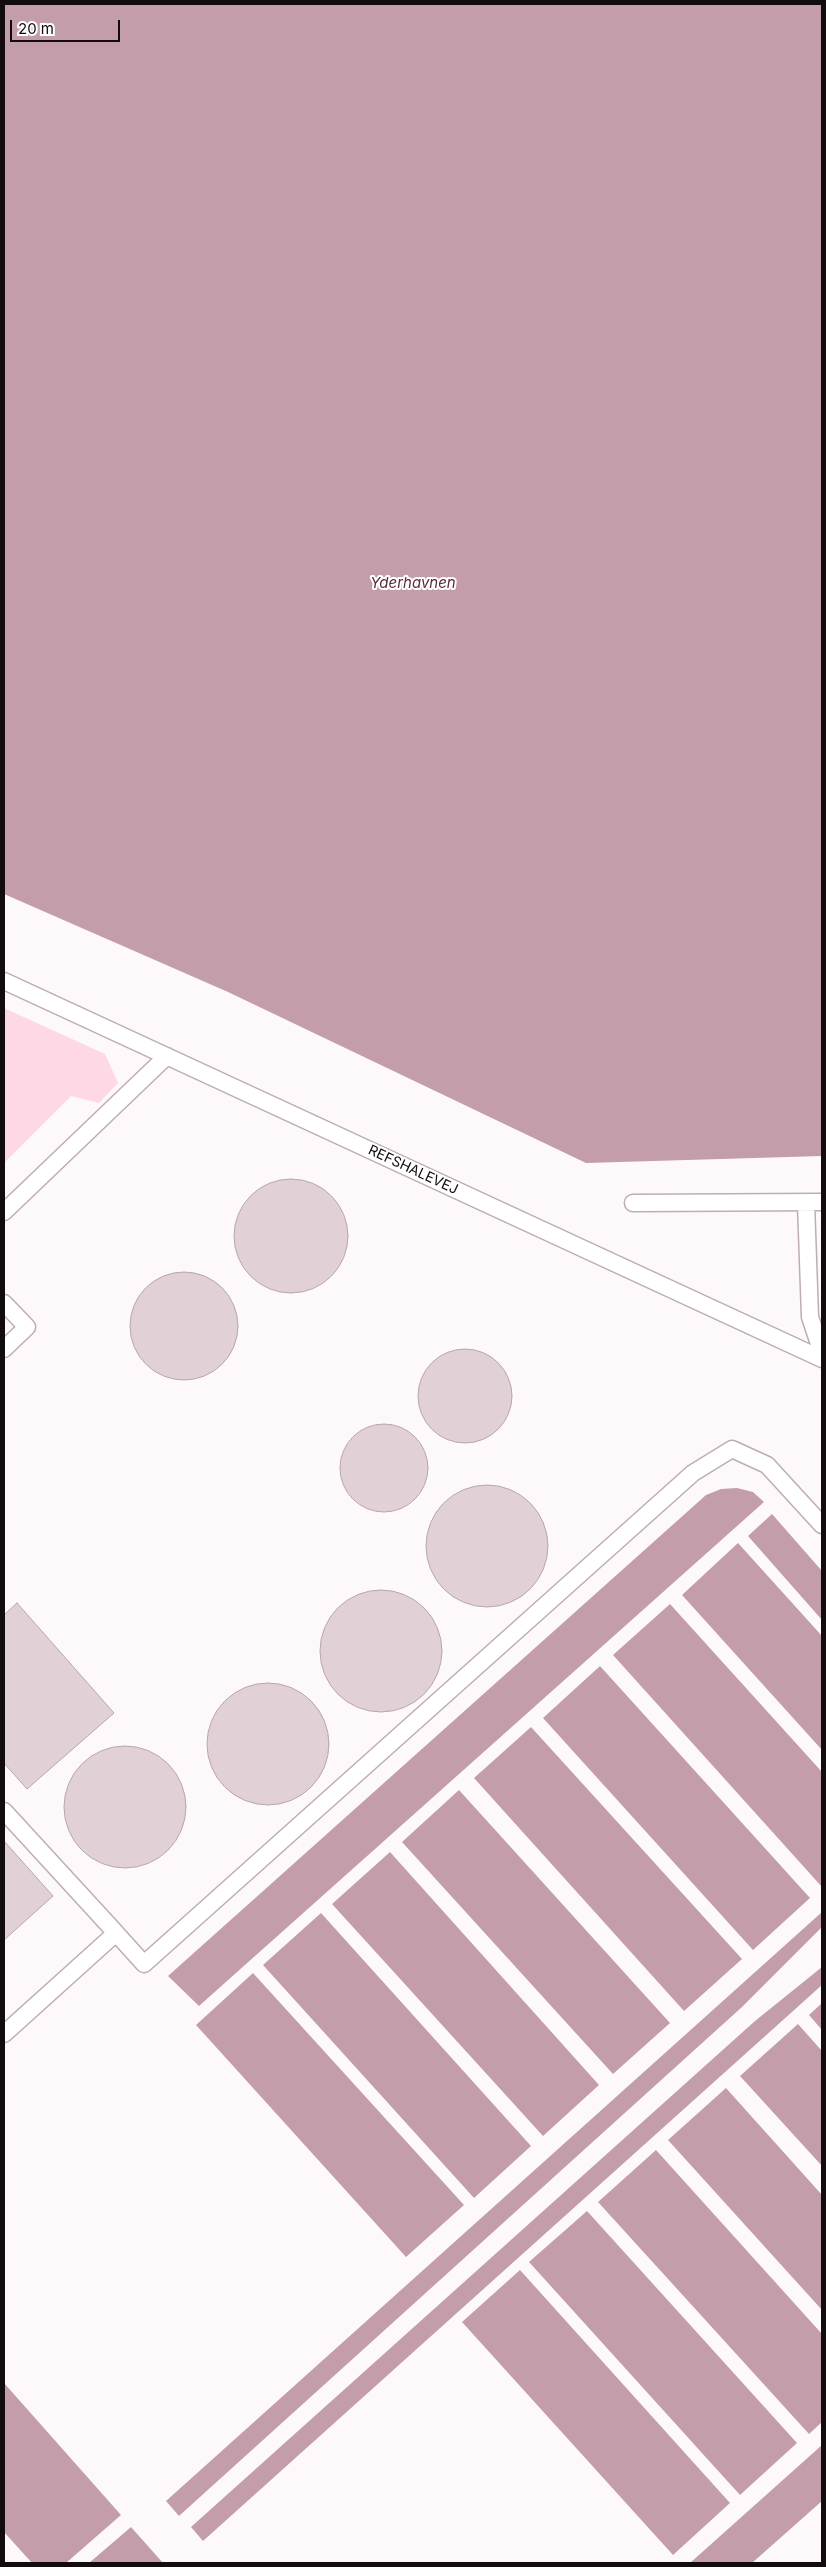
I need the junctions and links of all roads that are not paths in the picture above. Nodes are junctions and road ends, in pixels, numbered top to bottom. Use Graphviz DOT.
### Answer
graph roads {
  1 [pos="4,981"];
  2 [pos="167,1056"];
  3 [pos="633,1203"];
  4 [pos="814,1203"];
  5 [pos="4,1212"];
  6 [pos="4,1303"];
  7 [pos="4,1349"];
  8 [pos="822,1353"];
  9 [pos="822,1359"];
  10 [pos="822,1525"];
  11 [pos="4,1811"];
  12 [pos="116,1933"];
  13 [pos="4,2034"];
  1 -- 2 [label="lane, REFSHALEVEJ"];
  2 -- 5 [label="lane"];
  2 -- 9 [label="lane, REFSHALEVEJ"];
  3 -- 4 [label="lane"];
  4 -- 8 [label="lane"];
  6 -- 7 [label="lane"];
  10 -- 12 [label="lane"];
  11 -- 12 [label="lane"];
  12 -- 13 [label="lane"];
}
